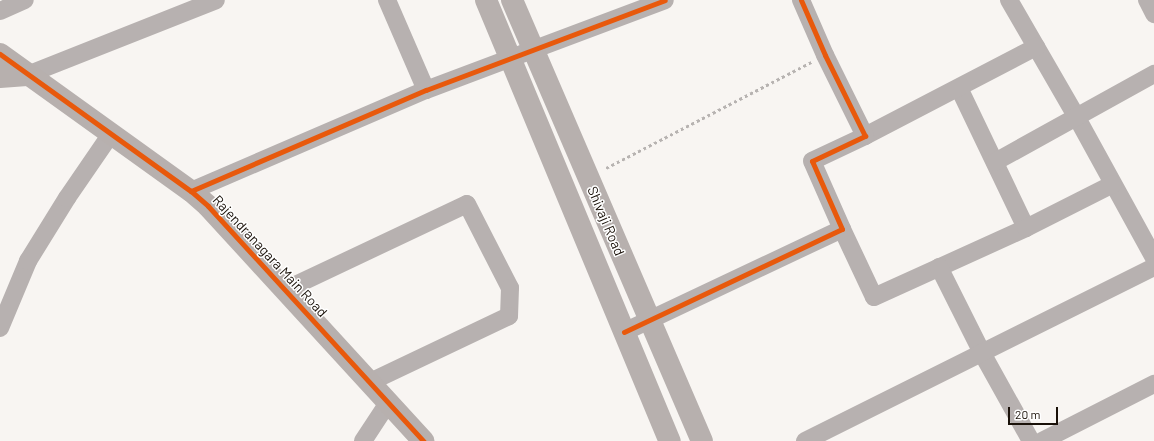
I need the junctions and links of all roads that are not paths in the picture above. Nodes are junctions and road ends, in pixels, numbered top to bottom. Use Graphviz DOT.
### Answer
graph roads {
  1 [pos="25,0"];
  2 [pos="216,0"];
  3 [pos="388,0"];
  4 [pos="486,0"];
  5 [pos="512,0"];
  6 [pos="665,0"];
  7 [pos="801,0"];
  8 [pos="1009,0"];
  9 [pos="1147,0"];
  10 [pos="0,11"];
  11 [pos="1154,14"];
  12 [pos="1036,47"];
  13 [pos="534,51"];
  14 [pos="0,54"];
  15 [pos="510,60"];
  16 [pos="1154,74"];
  17 [pos="27,75"];
  18 [pos="0,77"];
  19 [pos="959,88"];
  20 [pos="426,90"];
  21 [pos="1076,116"];
  22 [pos="111,134"];
  23 [pos="865,136"];
  24 [pos="995,162"];
  25 [pos="1113,184"];
  26 [pos="191,191"];
  27 [pos="1026,228"];
  28 [pos="842,229"];
  29 [pos="1154,258"];
  30 [pos="1154,267"];
  31 [pos="939,268"];
  32 [pos="285,290"];
  33 [pos="649,319"];
  34 [pos="1,322"];
  35 [pos="624,332"];
  36 [pos="982,353"];
  37 [pos="370,382"];
  38 [pos="1154,384"];
  39 [pos="388,403"];
  40 [pos="363,441"];
  41 [pos="423,441"];
  42 [pos="670,441"];
  43 [pos="702,441"];
  44 [pos="805,441"];
  45 [pos="1031,441"];
  46 [pos="1042,441"];
  1 -- 10 [label="street"];
  2 -- 17 [label="street"];
  3 -- 20 [label="street"];
  4 -- 15 [label="street"];
  5 -- 13 [label="street, Shivaji Road"];
  6 -- 13 [label="street"];
  7 -- 23 [label="street"];
  8 -- 12 [label="street"];
  9 -- 11 [label="street"];
  12 -- 19 [label="street"];
  12 -- 21 [label="street"];
  13 -- 15 [label="street"];
  13 -- 33 [label="street, Shivaji Road"];
  14 -- 17 [label="street, Rajendranagara Main Road"];
  15 -- 20 [label="street"];
  15 -- 35 [label="street"];
  16 -- 21 [label="street"];
  17 -- 18 [label="street"];
  17 -- 22 [label="street, Rajendranagara Main Road"];
  19 -- 23 [label="street"];
  19 -- 24 [label="street"];
  20 -- 26 [label="street"];
  21 -- 24 [label="street"];
  21 -- 25 [label="street"];
  22 -- 26 [label="street, Rajendranagara Main Road"];
  22 -- 34 [label="street"];
  23 -- 28 [label="street"];
  24 -- 27 [label="street"];
  25 -- 27 [label="street"];
  25 -- 29 [label="street"];
  26 -- 32 [label="street, Rajendranagara Main Road"];
  27 -- 31 [label="street"];
  28 -- 31 [label="street"];
  28 -- 33 [label="street"];
  30 -- 36 [label="street"];
  31 -- 36 [label="street"];
  32 -- 37 [label="street, Rajendranagara Main Road"];
  32 -- 37 [label="street"];
  33 -- 35 [label="street"];
  33 -- 43 [label="street, Shivaji Road"];
  35 -- 42 [label="street"];
  36 -- 44 [label="street"];
  36 -- 45 [label="street"];
  37 -- 39 [label="street, Rajendranagara Main Road"];
  38 -- 46 [label="street"];
  39 -- 40 [label="street"];
  39 -- 41 [label="street, Rajendranagara Main Road"];
}
